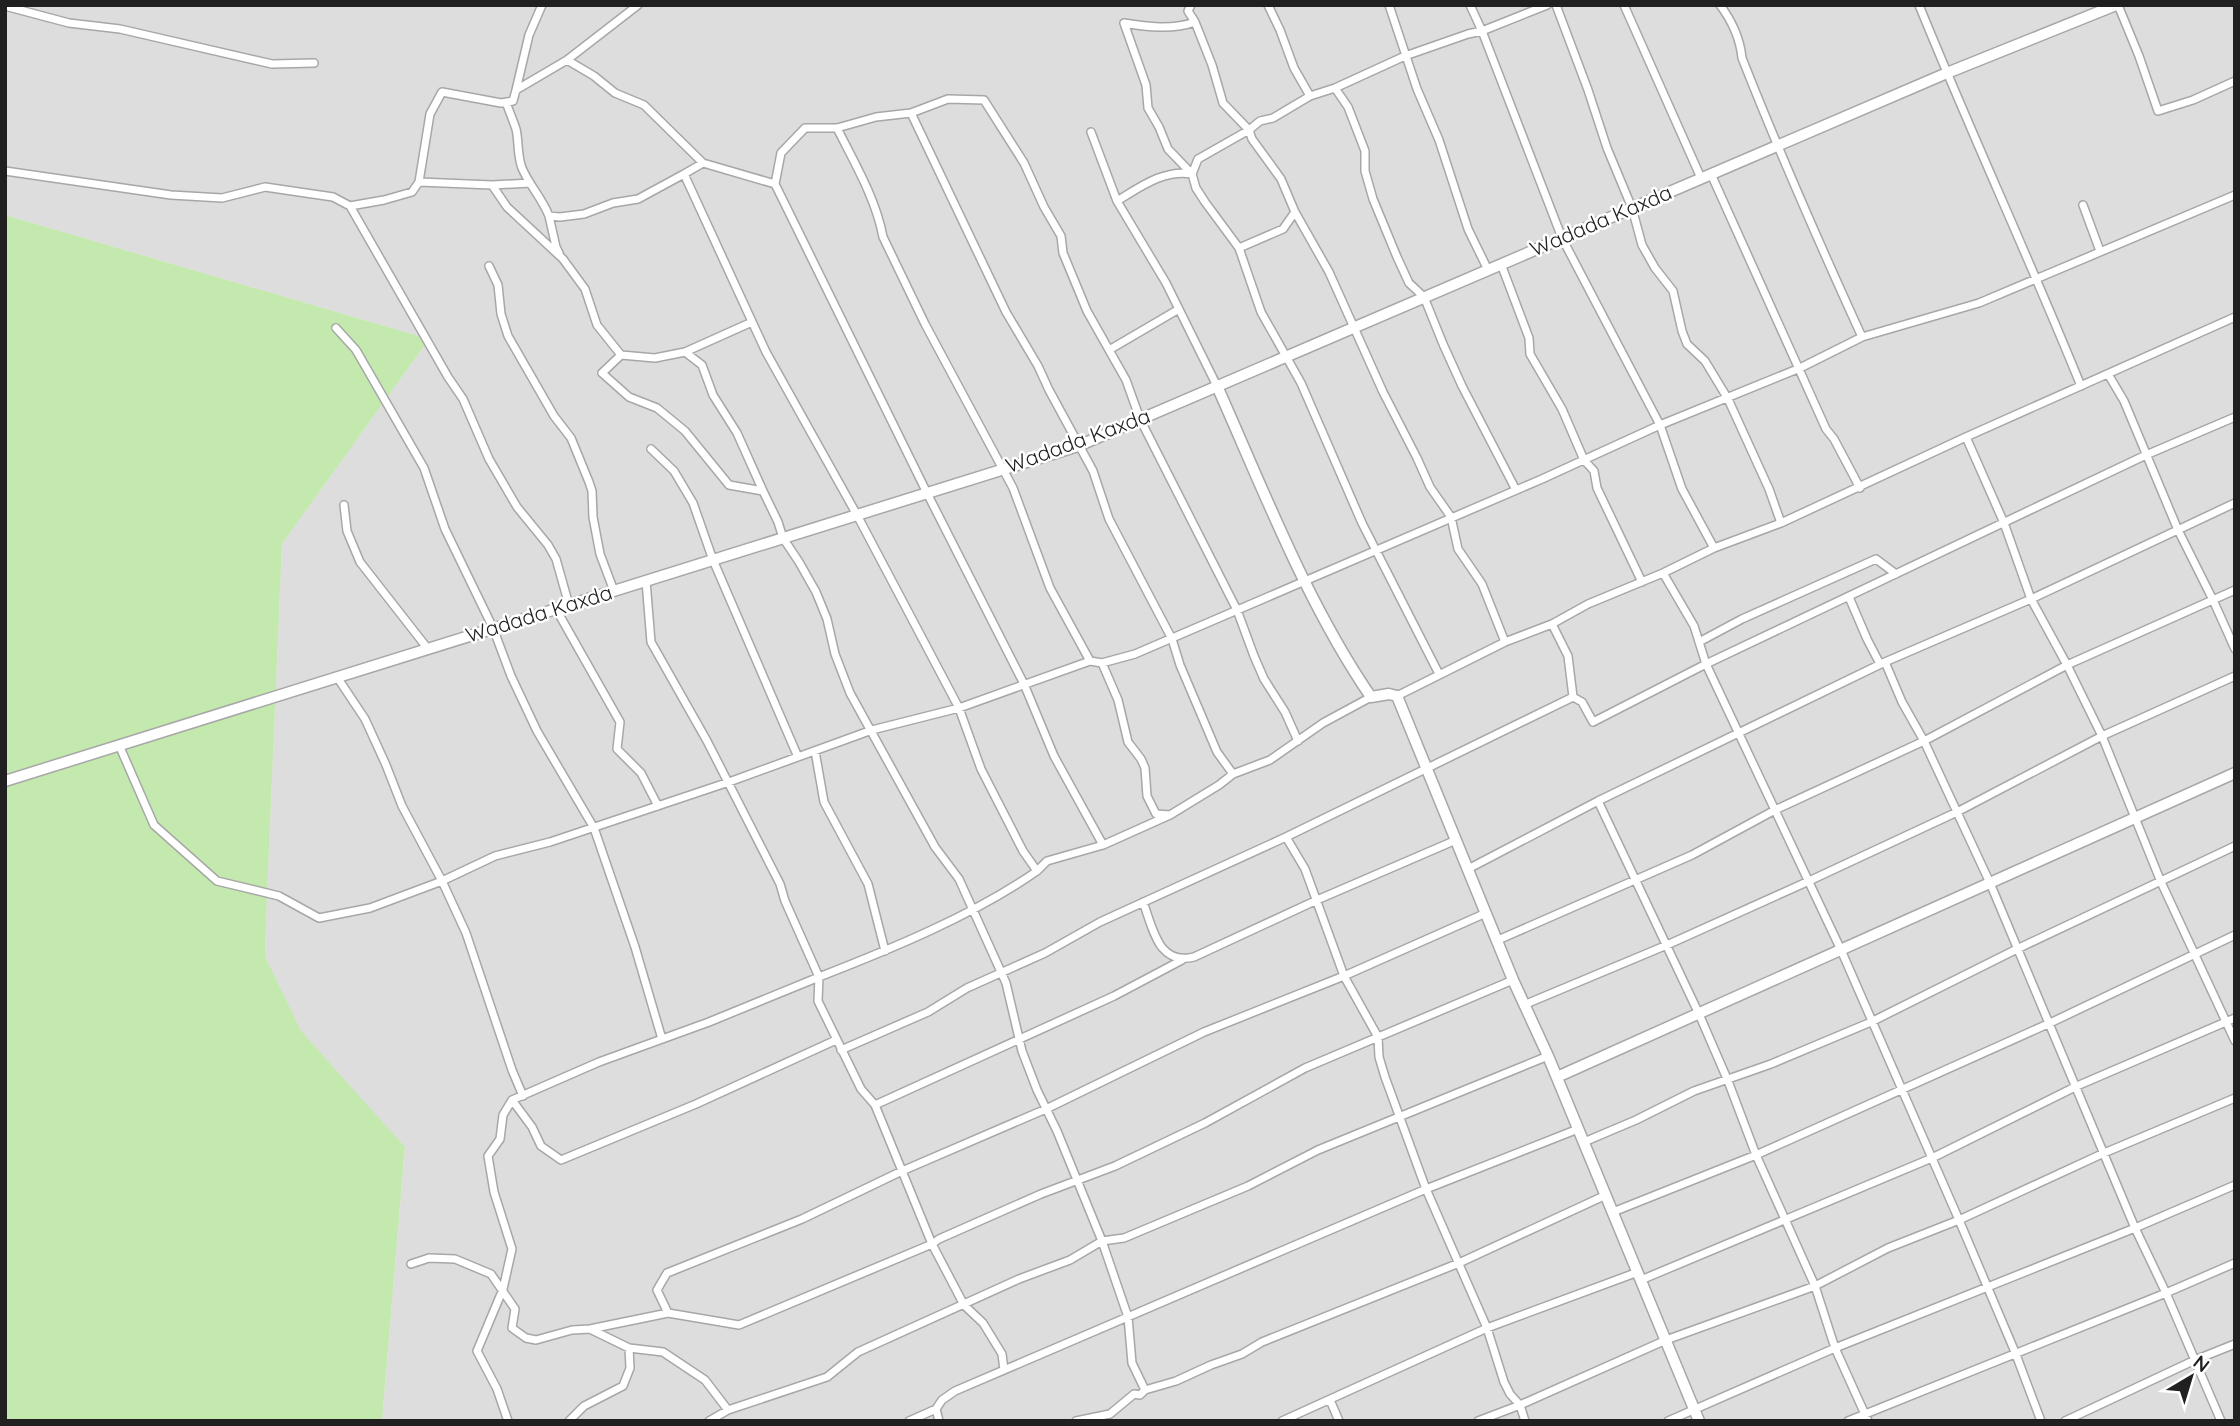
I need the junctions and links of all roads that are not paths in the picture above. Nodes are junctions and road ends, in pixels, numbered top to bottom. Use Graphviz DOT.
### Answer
graph roads {
  1 [pos="542,5"];
  2 [pos="638,5"];
  3 [pos="1191,5"];
  4 [pos="1268,5"];
  5 [pos="1389,5"];
  6 [pos="1470,5"];
  7 [pos="1547,5"];
  8 [pos="1556,5"];
  9 [pos="1624,5"];
  10 [pos="1720,5"];
  11 [pos="1919,5"];
  12 [pos="2117,5"];
  13 [pos="5,6"];
  14 [pos="1195,22"];
  15 [pos="1482,31"];
  16 [pos="1405,56"];
  17 [pos="566,61"];
  18 [pos="314,63"];
  19 [pos="1947,73"];
  20 [pos="2235,80"];
  21 [pos="1335,88"];
  22 [pos="516,90"];
  23 [pos="1310,96"];
  24 [pos="506,102"];
  25 [pos="911,113"];
  26 [pos="837,128"];
  27 [pos="1249,130"];
  28 [pos="1091,132"];
  29 [pos="1777,146"];
  30 [pos="704,163"];
  31 [pos="5,171"];
  32 [pos="684,174"];
  33 [pos="1192,174"];
  34 [pos="1706,176"];
  35 [pos="419,181"];
  36 [pos="530,183"];
  37 [pos="775,184"];
  38 [pos="492,185"];
  39 [pos="2235,195"];
  40 [pos="1118,201"];
  41 [pos="2083,205"];
  42 [pos="350,206"];
  43 [pos="1632,208"];
  44 [pos="1295,212"];
  45 [pos="550,216"];
  46 [pos="1562,238"];
  47 [pos="1239,248"];
  48 [pos="2100,251"];
  49 [pos="563,259"];
  50 [pos="1501,264"];
  51 [pos="489,266"];
  52 [pos="1488,270"];
  53 [pos="2037,278"];
  54 [pos="1424,297"];
  55 [pos="1179,309"];
  56 [pos="2235,317"];
  57 [pos="752,322"];
  58 [pos="336,328"];
  59 [pos="1354,328"];
  60 [pos="1862,337"];
  61 [pos="1109,350"];
  62 [pos="685,352"];
  63 [pos="621,355"];
  64 [pos="1285,357"];
  65 [pos="1800,368"];
  66 [pos="2108,374"];
  67 [pos="1217,386"];
  68 [pos="2081,386"];
  69 [pos="1728,399"];
  70 [pos="2235,417"];
  71 [pos="1140,419"];
  72 [pos="1660,425"];
  73 [pos="1966,437"];
  74 [pos="1078,446"];
  75 [pos="651,449"];
  76 [pos="2146,455"];
  77 [pos="1584,460"];
  78 [pos="1003,469"];
  79 [pos="1860,488"];
  80 [pos="1516,490"];
  81 [pos="763,491"];
  82 [pos="927,493"];
  83 [pos="2235,503"];
  84 [pos="344,505"];
  85 [pos="857,515"];
  86 [pos="1451,517"];
  87 [pos="1780,523"];
  88 [pos="2004,523"];
  89 [pos="2178,530"];
  90 [pos="783,538"];
  91 [pos="1714,548"];
  92 [pos="1376,550"];
  93 [pos="713,560"];
  94 [pos="1663,573"];
  95 [pos="1896,574"];
  96 [pos="1304,580"];
  97 [pos="646,581"];
  98 [pos="1642,582"];
  99 [pos="2235,590"];
  100 [pos="614,591"];
  101 [pos="1849,597"];
  102 [pos="2031,599"];
  103 [pos="2213,600"];
  104 [pos="569,605"];
  105 [pos="556,609"];
  106 [pos="1237,610"];
  107 [pos="1552,624"];
  108 [pos="494,628"];
  109 [pos="1172,639"];
  110 [pos="1505,642"];
  111 [pos="1699,642"];
  112 [pos="428,649"];
  113 [pos="2235,649"];
  114 [pos="1090,660"];
  115 [pos="1102,663"];
  116 [pos="1882,663"];
  117 [pos="1706,664"];
  118 [pos="2067,665"];
  119 [pos="1439,674"];
  120 [pos="2235,676"];
  121 [pos="337,677"];
  122 [pos="1024,684"];
  123 [pos="1396,696"];
  124 [pos="1371,697"];
  125 [pos="1573,697"];
  126 [pos="959,708"];
  127 [pos="872,730"];
  128 [pos="1738,734"];
  129 [pos="2102,736"];
  130 [pos="1298,741"];
  131 [pos="1924,741"];
  132 [pos="120,745"];
  133 [pos="815,751"];
  134 [pos="798,757"];
  135 [pos="1427,767"];
  136 [pos="2235,773"];
  137 [pos="1233,774"];
  138 [pos="5,781"];
  139 [pos="729,782"];
  140 [pos="1598,801"];
  141 [pos="658,806"];
  142 [pos="1775,810"];
  143 [pos="1957,812"];
  144 [pos="1170,815"];
  145 [pos="2135,818"];
  146 [pos="594,828"];
  147 [pos="1286,837"];
  148 [pos="1456,839"];
  149 [pos="1103,845"];
  150 [pos="2235,846"];
  151 [pos="1468,869"];
  152 [pos="1037,871"];
  153 [pos="1635,880"];
  154 [pos="442,881"];
  155 [pos="1809,881"];
  156 [pos="2161,882"];
  157 [pos="1990,883"];
  158 [pos="1317,900"];
  159 [pos="1143,902"];
  160 [pos="973,908"];
  161 [pos="1486,913"];
  162 [pos="2235,935"];
  163 [pos="1498,940"];
  164 [pos="1667,945"];
  165 [pos="2017,949"];
  166 [pos="1841,950"];
  167 [pos="885,951"];
  168 [pos="2194,956"];
  169 [pos="1183,960"];
  170 [pos="1001,972"];
  171 [pos="1344,976"];
  172 [pos="818,977"];
  173 [pos="1513,980"];
  174 [pos="1526,1004"];
  175 [pos="1699,1014"];
  176 [pos="2235,1018"];
  177 [pos="1871,1021"];
  178 [pos="2227,1022"];
  179 [pos="2050,1023"];
  180 [pos="1378,1037"];
  181 [pos="662,1039"];
  182 [pos="836,1040"];
  183 [pos="1019,1040"];
  184 [pos="2235,1041"];
  185 [pos="841,1051"];
  186 [pos="1548,1056"];
  187 [pos="1557,1077"];
  188 [pos="1728,1080"];
  189 [pos="2077,1086"];
  190 [pos="1902,1089"];
  191 [pos="523,1096"];
  192 [pos="2235,1098"];
  193 [pos="512,1100"];
  194 [pos="875,1105"];
  195 [pos="1046,1109"];
  196 [pos="1401,1116"];
  197 [pos="1578,1129"];
  198 [pos="1584,1142"];
  199 [pos="2104,1153"];
  200 [pos="1756,1155"];
  201 [pos="1932,1158"];
  202 [pos="902,1171"];
  203 [pos="1076,1179"];
  204 [pos="2235,1185"];
  205 [pos="1426,1189"];
  206 [pos="1606,1195"];
  207 [pos="1613,1212"];
  208 [pos="1784,1218"];
  209 [pos="1959,1220"];
  210 [pos="2135,1228"];
  211 [pos="1101,1241"];
  212 [pos="932,1244"];
  213 [pos="1460,1263"];
  214 [pos="2235,1263"];
  215 [pos="411,1264"];
  216 [pos="1639,1276"];
  217 [pos="1815,1286"];
  218 [pos="503,1289"];
  219 [pos="1987,1289"];
  220 [pos="2166,1293"];
  221 [pos="964,1306"];
  222 [pos="668,1313"];
  223 [pos="1128,1317"];
  224 [pos="1487,1328"];
  225 [pos="590,1329"];
  226 [pos="1666,1340"];
  227 [pos="2235,1344"];
  228 [pos="629,1348"];
  229 [pos="1835,1348"];
  230 [pos="2015,1352"];
  231 [pos="2195,1360"];
  232 [pos="1004,1370"];
  233 [pos="1145,1390"];
  234 [pos="1330,1400"];
  235 [pos="1520,1405"];
  236 [pos="936,1409"];
  237 [pos="1695,1409"];
  238 [pos="727,1410"];
  239 [pos="1866,1417"];
  240 [pos="508,1421"];
  241 [pos="569,1421"];
  242 [pos="709,1421"];
  243 [pos="909,1421"];
  244 [pos="939,1421"];
  245 [pos="1076,1421"];
  246 [pos="1282,1421"];
  247 [pos="1339,1421"];
  248 [pos="1478,1421"];
  249 [pos="1525,1421"];
  250 [pos="1668,1421"];
  251 [pos="1699,1421"];
  252 [pos="1848,1421"];
  253 [pos="2041,1421"];
  254 [pos="2065,1421"];
  255 [pos="2221,1421"];
  1 -- 22 [label="street"];
  2 -- 17 [label="street"];
  3 -- 14 [label="street"];
  4 -- 23 [label="street"];
  5 -- 16 [label="street"];
  6 -- 15 [label="street"];
  7 -- 15 [label="street"];
  8 -- 43 [label="street"];
  9 -- 34 [label="street"];
  10 -- 29 [label="street"];
  11 -- 19 [label="street"];
  12 -- 19 [label="street, Wadada Kaxda"];
  12 -- 20 [label="street"];
  13 -- 18 [label="street"];
  14 -- 27 [label="street"];
  14 -- 33 [label="street"];
  15 -- 16 [label="street"];
  15 -- 46 [label="street"];
  16 -- 21 [label="street"];
  16 -- 52 [label="street"];
  17 -- 22 [label="street"];
  17 -- 30 [label="street"];
  19 -- 29 [label="street, Wadada Kaxda"];
  19 -- 53 [label="street"];
  21 -- 23 [label="street"];
  21 -- 54 [label="street"];
  22 -- 24 [label="street"];
  23 -- 27 [label="street"];
  24 -- 35 [label="street"];
  24 -- 36 [label="street"];
  25 -- 26 [label="street"];
  25 -- 61 [label="street"];
  25 -- 74 [label="street"];
  26 -- 37 [label="street"];
  26 -- 78 [label="street"];
  27 -- 33 [label="street"];
  27 -- 44 [label="street"];
  28 -- 40 [label="street"];
  29 -- 34 [label="street, Wadada Kaxda"];
  29 -- 60 [label="street"];
  30 -- 32 [label="street"];
  30 -- 37 [label="street"];
  31 -- 42 [label="street"];
  32 -- 45 [label="street"];
  32 -- 57 [label="street"];
  33 -- 40 [label="street"];
  33 -- 47 [label="street"];
  34 -- 43 [label="street, Wadada Kaxda"];
  34 -- 65 [label="street"];
  35 -- 38 [label="street"];
  35 -- 42 [label="street"];
  36 -- 38 [label="street"];
  36 -- 45 [label="street"];
  37 -- 82 [label="street"];
  38 -- 49 [label="street"];
  39 -- 48 [label="street"];
  40 -- 55 [label="street"];
  41 -- 48 [label="street"];
  42 -- 104 [label="street"];
  43 -- 46 [label="street, Wadada Kaxda"];
  43 -- 69 [label="street"];
  44 -- 47 [label="street"];
  44 -- 59 [label="street"];
  45 -- 49 [label="street"];
  46 -- 50 [label="street, Wadada Kaxda"];
  46 -- 72 [label="street"];
  47 -- 64 [label="street"];
  48 -- 53 [label="street"];
  49 -- 63 [label="street"];
  50 -- 52 [label="street, Wadada Kaxda"];
  50 -- 77 [label="street"];
  51 -- 100 [label="street"];
  52 -- 54 [label="street, Wadada Kaxda"];
  53 -- 60 [label="street"];
  53 -- 68 [label="street"];
  54 -- 59 [label="street, Wadada Kaxda"];
  54 -- 80 [label="street"];
  55 -- 61 [label="street"];
  55 -- 67 [label="street"];
  56 -- 66 [label="street"];
  57 -- 62 [label="street"];
  57 -- 85 [label="street"];
  58 -- 108 [label="street"];
  59 -- 64 [label="street, Wadada Kaxda"];
  59 -- 86 [label="street"];
  60 -- 65 [label="street"];
  61 -- 71 [label="street"];
  62 -- 63 [label="street"];
  62 -- 81 [label="street"];
  63 -- 81 [label="street"];
  64 -- 67 [label="street, Wadada Kaxda"];
  64 -- 92 [label="street"];
  65 -- 69 [label="street"];
  65 -- 79 [label="street"];
  66 -- 68 [label="street"];
  66 -- 76 [label="street"];
  67 -- 71 [label="street, Wadada Kaxda"];
  67 -- 96 [label="street"];
  68 -- 73 [label="street"];
  69 -- 72 [label="street"];
  69 -- 87 [label="street"];
  70 -- 76 [label="street"];
  71 -- 74 [label="street, Wadada Kaxda"];
  71 -- 106 [label="street"];
  72 -- 77 [label="street"];
  72 -- 91 [label="street"];
  73 -- 79 [label="street"];
  73 -- 88 [label="street"];
  74 -- 78 [label="street, Wadada Kaxda"];
  74 -- 109 [label="street"];
  75 -- 93 [label="street"];
  76 -- 88 [label="street"];
  76 -- 89 [label="street"];
  77 -- 80 [label="street"];
  77 -- 98 [label="street"];
  78 -- 82 [label="street, Wadada Kaxda"];
  78 -- 114 [label="street"];
  79 -- 87 [label="street"];
  80 -- 86 [label="street"];
  81 -- 90 [label="street"];
  82 -- 85 [label="street, Wadada Kaxda"];
  82 -- 122 [label="street"];
  83 -- 89 [label="street"];
  84 -- 112 [label="street"];
  85 -- 90 [label="street, Wadada Kaxda"];
  85 -- 126 [label="street"];
  86 -- 92 [label="street"];
  86 -- 110 [label="street"];
  87 -- 91 [label="street"];
  88 -- 95 [label="street"];
  88 -- 102 [label="street"];
  89 -- 102 [label="street"];
  89 -- 103 [label="street"];
  90 -- 93 [label="street, Wadada Kaxda"];
  90 -- 127 [label="street"];
  91 -- 94 [label="street"];
  92 -- 96 [label="street"];
  92 -- 119 [label="street"];
  93 -- 97 [label="street, Wadada Kaxda"];
  93 -- 134 [label="street"];
  94 -- 98 [label="street"];
  94 -- 111 [label="street"];
  95 -- 101 [label="street"];
  95 -- 111 [label="street"];
  96 -- 106 [label="street"];
  96 -- 124 [label="street"];
  97 -- 100 [label="street, Wadada Kaxda"];
  97 -- 139 [label="street"];
  98 -- 107 [label="street"];
  99 -- 103 [label="street"];
  100 -- 104 [label="street, Wadada Kaxda"];
  101 -- 116 [label="street"];
  101 -- 117 [label="street"];
  102 -- 116 [label="street"];
  102 -- 118 [label="street"];
  103 -- 113 [label="street"];
  103 -- 118 [label="street"];
  104 -- 105 [label="street, Wadada Kaxda"];
  105 -- 108 [label="street, Wadada Kaxda"];
  105 -- 141 [label="street"];
  106 -- 109 [label="street"];
  106 -- 130 [label="street"];
  107 -- 110 [label="street"];
  107 -- 125 [label="street"];
  108 -- 112 [label="street, Wadada Kaxda"];
  108 -- 146 [label="street"];
  109 -- 115 [label="street"];
  109 -- 137 [label="street"];
  110 -- 119 [label="street"];
  111 -- 117 [label="street"];
  112 -- 121 [label="street, Wadada Kaxda"];
  114 -- 115 [label="street"];
  114 -- 122 [label="street"];
  115 -- 144 [label="street"];
  116 -- 128 [label="street"];
  116 -- 131 [label="street"];
  117 -- 125 [label="street"];
  117 -- 128 [label="street"];
  118 -- 129 [label="street"];
  118 -- 131 [label="street"];
  119 -- 123 [label="street"];
  120 -- 129 [label="street"];
  121 -- 132 [label="street, Wadada Kaxda"];
  121 -- 154 [label="street"];
  122 -- 126 [label="street"];
  122 -- 149 [label="street"];
  123 -- 124 [label="street"];
  123 -- 135 [label="street"];
  124 -- 130 [label="street"];
  125 -- 135 [label="street"];
  126 -- 127 [label="street"];
  126 -- 152 [label="street"];
  127 -- 133 [label="street"];
  127 -- 160 [label="street"];
  128 -- 140 [label="street"];
  128 -- 142 [label="street"];
  129 -- 143 [label="street"];
  129 -- 145 [label="street"];
  130 -- 137 [label="street"];
  131 -- 142 [label="street"];
  131 -- 143 [label="street"];
  132 -- 138 [label="street, Wadada Kaxda"];
  132 -- 154 [label="street"];
  133 -- 134 [label="street"];
  133 -- 167 [label="street"];
  134 -- 139 [label="street"];
  135 -- 147 [label="street"];
  135 -- 148 [label="street"];
  136 -- 145 [label="street"];
  137 -- 144 [label="street"];
  139 -- 141 [label="street"];
  139 -- 172 [label="street"];
  140 -- 151 [label="street"];
  140 -- 153 [label="street"];
  141 -- 146 [label="street"];
  142 -- 153 [label="street"];
  142 -- 155 [label="street"];
  143 -- 155 [label="street"];
  143 -- 157 [label="street"];
  144 -- 149 [label="street"];
  145 -- 156 [label="street"];
  145 -- 157 [label="street"];
  146 -- 154 [label="street"];
  146 -- 181 [label="street"];
  147 -- 158 [label="street"];
  147 -- 159 [label="street"];
  148 -- 151 [label="street"];
  148 -- 158 [label="street"];
  149 -- 152 [label="street"];
  150 -- 156 [label="street"];
  151 -- 161 [label="street"];
  152 -- 160 [label="street"];
  153 -- 163 [label="street"];
  153 -- 164 [label="street"];
  154 -- 191 [label="street"];
  155 -- 164 [label="street"];
  155 -- 166 [label="street"];
  156 -- 165 [label="street"];
  156 -- 168 [label="street"];
  157 -- 165 [label="street"];
  157 -- 166 [label="street"];
  158 -- 169 [label="street"];
  158 -- 171 [label="street"];
  159 -- 169 [label="street"];
  159 -- 170 [label="street"];
  160 -- 167 [label="street"];
  160 -- 170 [label="street"];
  161 -- 163 [label="street"];
  161 -- 171 [label="street"];
  162 -- 168 [label="street"];
  163 -- 173 [label="street"];
  164 -- 174 [label="street"];
  164 -- 175 [label="street"];
  165 -- 177 [label="street"];
  165 -- 179 [label="street"];
  166 -- 175 [label="street"];
  166 -- 177 [label="street"];
  167 -- 172 [label="street"];
  168 -- 178 [label="street"];
  168 -- 179 [label="street"];
  169 -- 183 [label="street"];
  170 -- 183 [label="street"];
  170 -- 185 [label="street"];
  171 -- 180 [label="street"];
  171 -- 195 [label="street"];
  172 -- 181 [label="street"];
  172 -- 182 [label="street"];
  173 -- 174 [label="street"];
  173 -- 180 [label="street"];
  174 -- 186 [label="street"];
  175 -- 187 [label="street"];
  175 -- 188 [label="street"];
  176 -- 178 [label="street"];
  177 -- 188 [label="street"];
  177 -- 190 [label="street"];
  178 -- 184 [label="street"];
  178 -- 189 [label="street"];
  179 -- 189 [label="street"];
  179 -- 190 [label="street"];
  180 -- 196 [label="street"];
  180 -- 203 [label="street"];
  181 -- 191 [label="street"];
  182 -- 185 [label="street"];
  182 -- 193 [label="street"];
  183 -- 194 [label="street"];
  183 -- 195 [label="street"];
  185 -- 194 [label="street"];
  186 -- 187 [label="street"];
  186 -- 196 [label="street"];
  187 -- 197 [label="street"];
  188 -- 198 [label="street"];
  188 -- 200 [label="street"];
  189 -- 199 [label="street"];
  189 -- 201 [label="street"];
  190 -- 200 [label="street"];
  190 -- 201 [label="street"];
  191 -- 193 [label="street"];
  192 -- 199 [label="street"];
  193 -- 218 [label="street"];
  194 -- 202 [label="street"];
  195 -- 202 [label="street"];
  195 -- 203 [label="street"];
  196 -- 205 [label="street"];
  196 -- 211 [label="street"];
  197 -- 198 [label="street"];
  197 -- 205 [label="street"];
  198 -- 206 [label="street"];
  199 -- 209 [label="street"];
  199 -- 210 [label="street"];
  200 -- 207 [label="street"];
  200 -- 208 [label="street"];
  201 -- 208 [label="street"];
  201 -- 209 [label="street"];
  202 -- 212 [label="street"];
  202 -- 222 [label="street"];
  203 -- 211 [label="street"];
  203 -- 212 [label="street"];
  204 -- 210 [label="street"];
  205 -- 213 [label="street"];
  205 -- 223 [label="street"];
  206 -- 207 [label="street"];
  206 -- 213 [label="street"];
  207 -- 216 [label="street"];
  208 -- 216 [label="street"];
  208 -- 217 [label="street"];
  209 -- 217 [label="street"];
  209 -- 219 [label="street"];
  210 -- 219 [label="street"];
  210 -- 220 [label="street"];
  211 -- 221 [label="street"];
  211 -- 223 [label="street"];
  212 -- 221 [label="street"];
  212 -- 222 [label="street"];
  213 -- 224 [label="street"];
  213 -- 233 [label="street"];
  214 -- 220 [label="street"];
  215 -- 218 [label="street"];
  216 -- 224 [label="street"];
  216 -- 226 [label="street"];
  217 -- 226 [label="street"];
  217 -- 229 [label="street"];
  218 -- 225 [label="street"];
  218 -- 240 [label="street"];
  219 -- 229 [label="street"];
  219 -- 230 [label="street"];
  220 -- 230 [label="street"];
  220 -- 231 [label="street"];
  221 -- 232 [label="street"];
  221 -- 238 [label="street"];
  222 -- 225 [label="street"];
  223 -- 232 [label="street"];
  223 -- 233 [label="street"];
  224 -- 234 [label="street"];
  224 -- 235 [label="street"];
  225 -- 228 [label="street"];
  226 -- 235 [label="street"];
  226 -- 237 [label="street"];
  227 -- 231 [label="street"];
  228 -- 238 [label="street"];
  228 -- 241 [label="street"];
  229 -- 237 [label="street"];
  229 -- 239 [label="street"];
  230 -- 239 [label="street"];
  230 -- 253 [label="street"];
  231 -- 254 [label="street"];
  231 -- 255 [label="street"];
  232 -- 236 [label="street"];
  233 -- 245 [label="street"];
  234 -- 246 [label="street"];
  234 -- 247 [label="street"];
  235 -- 248 [label="street"];
  235 -- 249 [label="street"];
  236 -- 243 [label="street"];
  236 -- 244 [label="street"];
  237 -- 250 [label="street"];
  237 -- 251 [label="street"];
  238 -- 242 [label="street"];
  239 -- 252 [label="street"];
}
